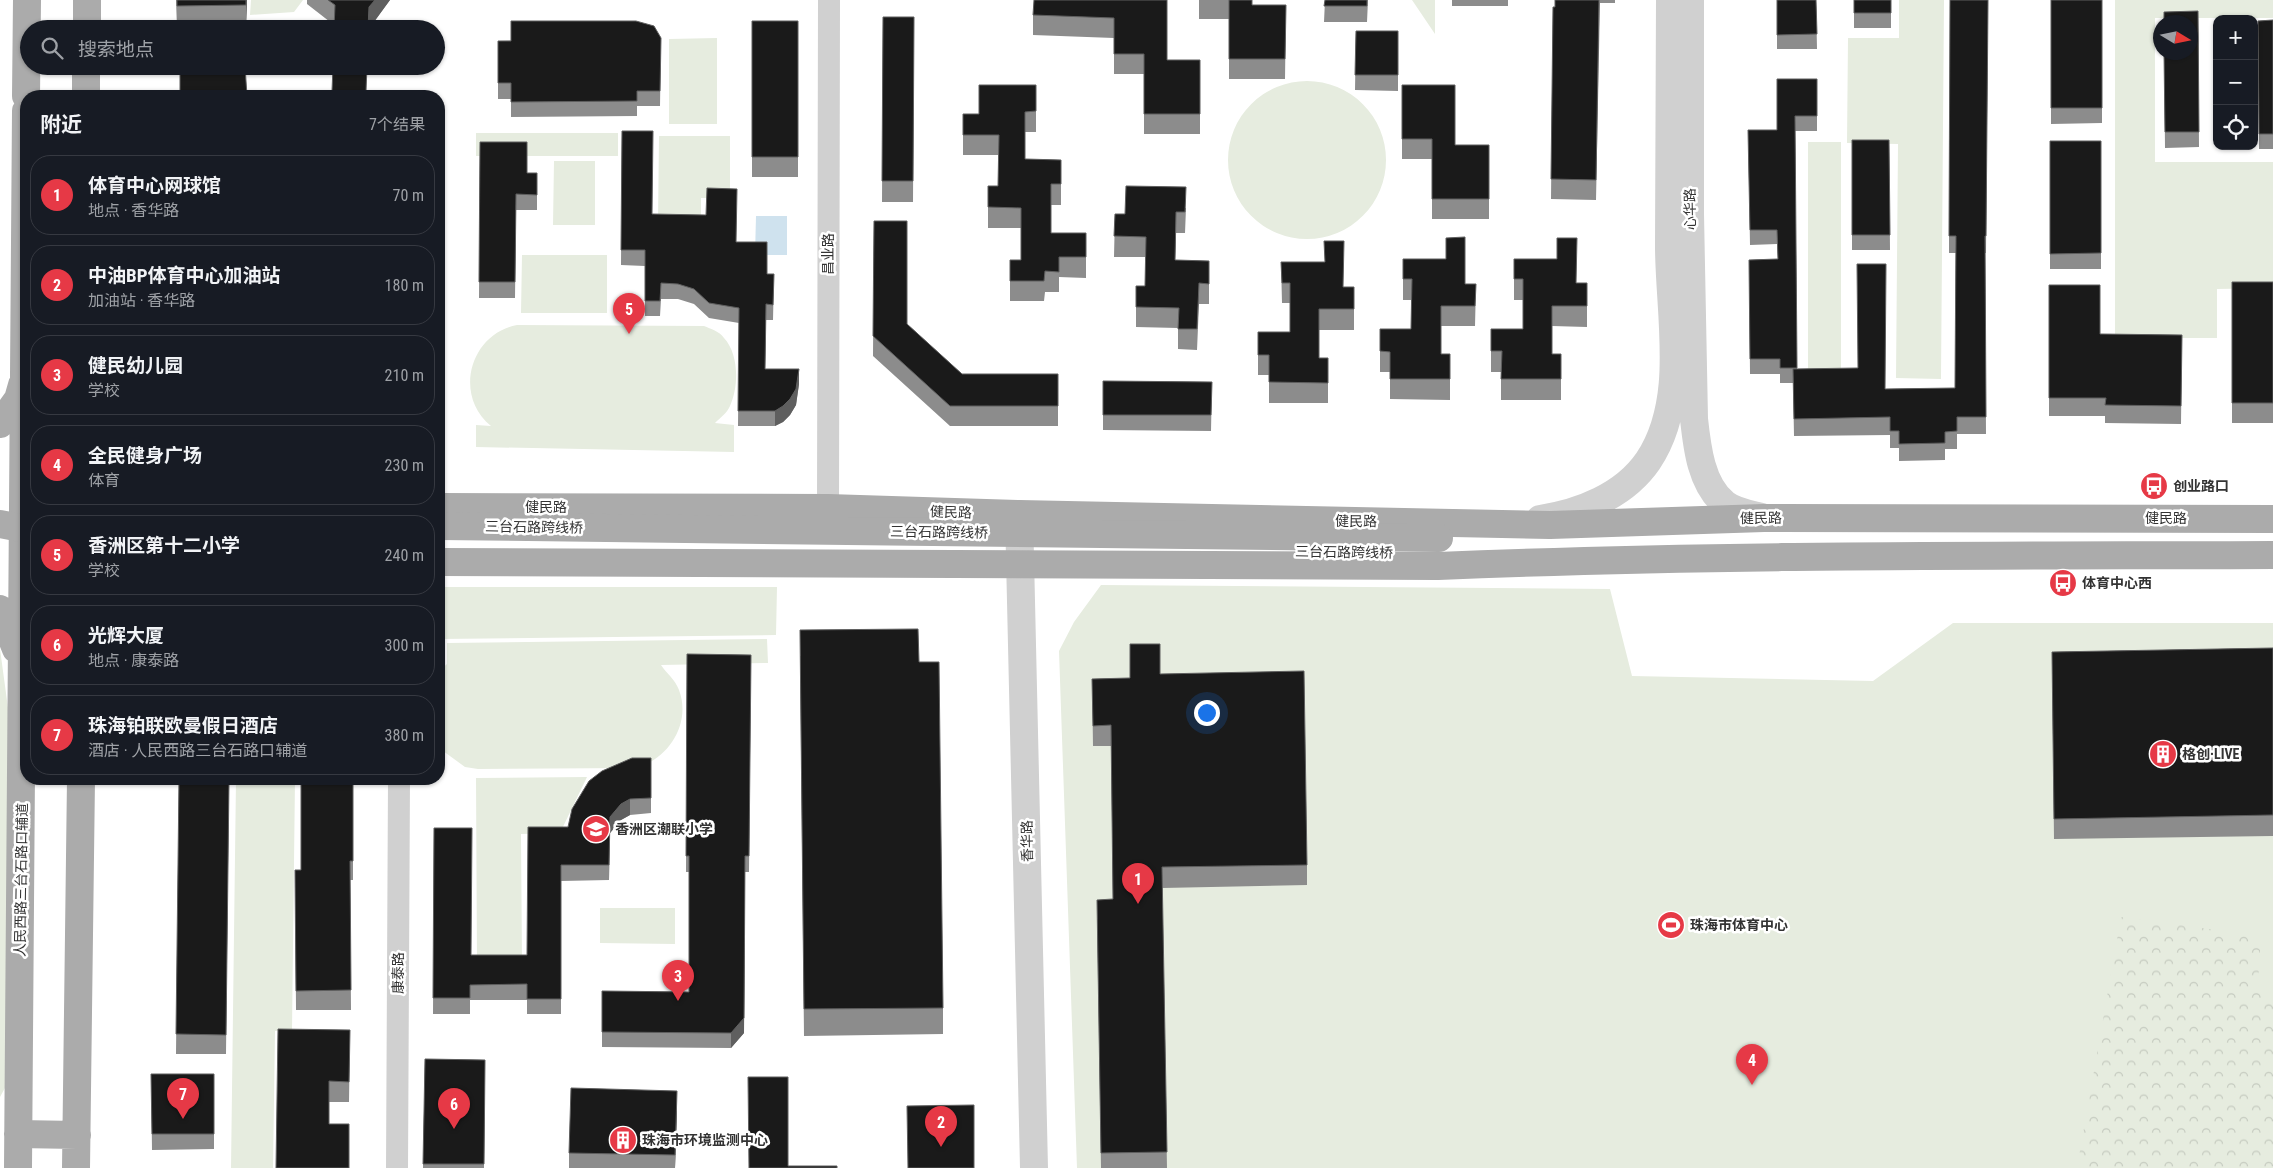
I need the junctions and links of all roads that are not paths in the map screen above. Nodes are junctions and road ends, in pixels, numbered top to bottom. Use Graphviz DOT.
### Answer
graph roads {
  1 [pos="27,0"];
  2 [pos="87,0"];
  3 [pos="828,0"];
  4 [pos="1670,0"];
  5 [pos="1690,0"];
  6 [pos="27,20"];
  7 [pos="87,20"];
  8 [pos="26,75"];
  9 [pos="86,75"];
  10 [pos="26,90"];
  11 [pos="86,90"];
  12 [pos="20,393"];
  13 [pos="0,424"];
  14 [pos="0,506"];
  15 [pos="445,507"];
  16 [pos="828,508"];
  17 [pos="20,510"];
  18 [pos="1019,514"];
  19 [pos="1764,518"];
  20 [pos="2273,519"];
  21 [pos="0,524"];
  22 [pos="1504,524"];
  23 [pos="1550,525"];
  24 [pos="445,526"];
  25 [pos="20,528"];
  26 [pos="445,543"];
  27 [pos="1439,545"];
  28 [pos="2273,555"];
  29 [pos="1555,561"];
  30 [pos="445,562"];
  31 [pos="979,563"];
  32 [pos="1020,563"];
  33 [pos="1062,564"];
  34 [pos="0,608"];
  35 [pos="1021,612"];
  36 [pos="20,664"];
  37 [pos="22,785"];
  38 [pos="81,785"];
  39 [pos="399,785"];
  40 [pos="18,1134"];
  41 [pos="77,1135"];
  42 [pos="18,1168"];
  43 [pos="76,1168"];
  44 [pos="397,1168"];
  45 [pos="1034,1168"];
  1 -- 6 [label="main road"];
  2 -- 7 [label="main road"];
  3 -- 16 [label="street, 昌业路"];
  4 -- 22 [label="street, 心华路"];
  5 -- 19 [label="street, 心华路"];
  8 -- 10 [label="main road"];
  9 -- 11 [label="main road"];
  12 -- 13 [label="main road"];
  14 -- 17 [label="main road"];
  15 -- 16 [label="main road, 健民路"];
  16 -- 18 [label="main road, 健民路"];
  18 -- 22 [label="main road, 健民路"];
  18 -- 32 [label="street, 香华路"];
  19 -- 20 [label="main road, 健民路"];
  19 -- 23 [label="main road, 健民路"];
  21 -- 25 [label="main road, bridge"];
  22 -- 23 [label="main road, 健民路"];
  23 -- 27 [label="main road"];
  24 -- 27 [label="main road, 三台石路跨线桥, bridge"];
  26 -- 27 [label="main road, 三台石路跨线桥"];
  27 -- 29 [label="main road"];
  28 -- 29 [label="main road"];
  29 -- 33 [label="main road"];
  30 -- 31 [label="main road"];
  31 -- 32 [label="main road"];
  31 -- 35 [label="street"];
  32 -- 33 [label="main road"];
  32 -- 35 [label="street, 香华路"];
  33 -- 35 [label="street"];
  34 -- 36 [label="main road"];
  35 -- 45 [label="street, 香华路"];
  37 -- 40 [label="main road, 人民西路三台石路口辅道"];
  38 -- 41 [label="main road"];
  39 -- 44 [label="street, 康泰路"];
  40 -- 41 [label="main road"];
  40 -- 42 [label="main road, 人民西路三台石路口辅道"];
  41 -- 43 [label="main road"];
}
